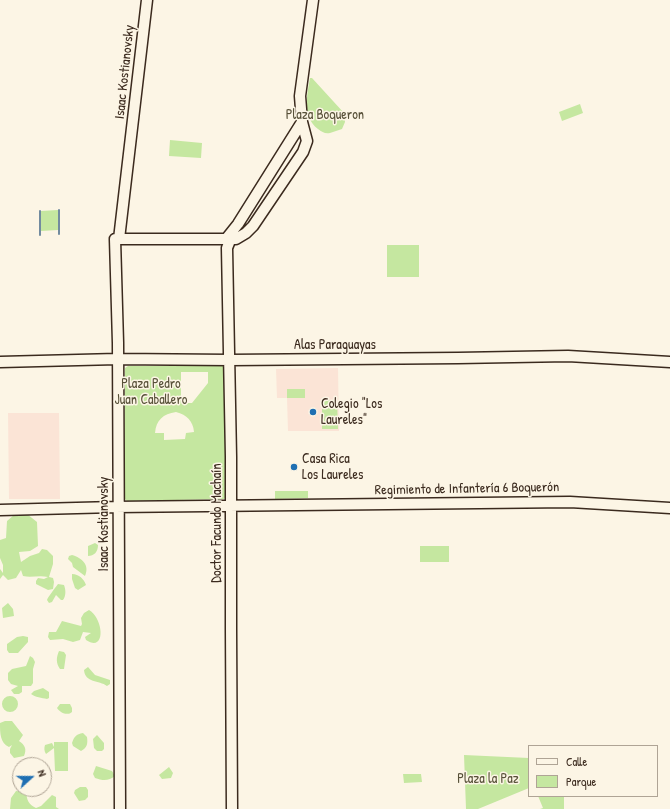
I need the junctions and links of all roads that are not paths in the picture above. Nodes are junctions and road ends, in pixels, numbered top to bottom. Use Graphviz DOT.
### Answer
graph roads {
  1 [pos="147,0"];
  2 [pos="314,0"];
  3 [pos="302,122"];
  4 [pos="231,238"];
  5 [pos="117,239"];
  6 [pos="118,359"];
  7 [pos="230,360"];
  8 [pos="0,362"];
  9 [pos="670,362"];
  10 [pos="232,506"];
  11 [pos="118,507"];
  12 [pos="670,508"];
  13 [pos="0,510"];
  14 [pos="120,809"];
  15 [pos="232,809"];
  1 -- 5 [label="main road, Isaac Kostianovsky"];
  2 -- 3 [label="main road"];
  3 -- 4 [label="main road, Doctor Facundo Machaín"];
  3 -- 4 [label="main road"];
  4 -- 5 [label="main road"];
  4 -- 7 [label="main road, Doctor Facundo Machaín"];
  5 -- 6 [label="main road, Isaac Kostianovsky"];
  6 -- 7 [label="main road, Alas Paraguayas"];
  6 -- 8 [label="main road, Alas Paraguayas"];
  6 -- 11 [label="main road, Isaac Kostianovsky"];
  7 -- 9 [label="main road, Alas Paraguayas"];
  7 -- 10 [label="main road, Doctor Facundo Machaín"];
  10 -- 11 [label="main road, Regimiento de Infantería 6 Boquerón"];
  10 -- 12 [label="main road, Regimiento de Infantería 6 Boquerón"];
  10 -- 15 [label="main road, Doctor Facundo Machaín"];
  11 -- 13 [label="main road, Regimiento de Infantería 6 Boquerón"];
  11 -- 14 [label="main road, Isaac Kostianovsky"];
}
